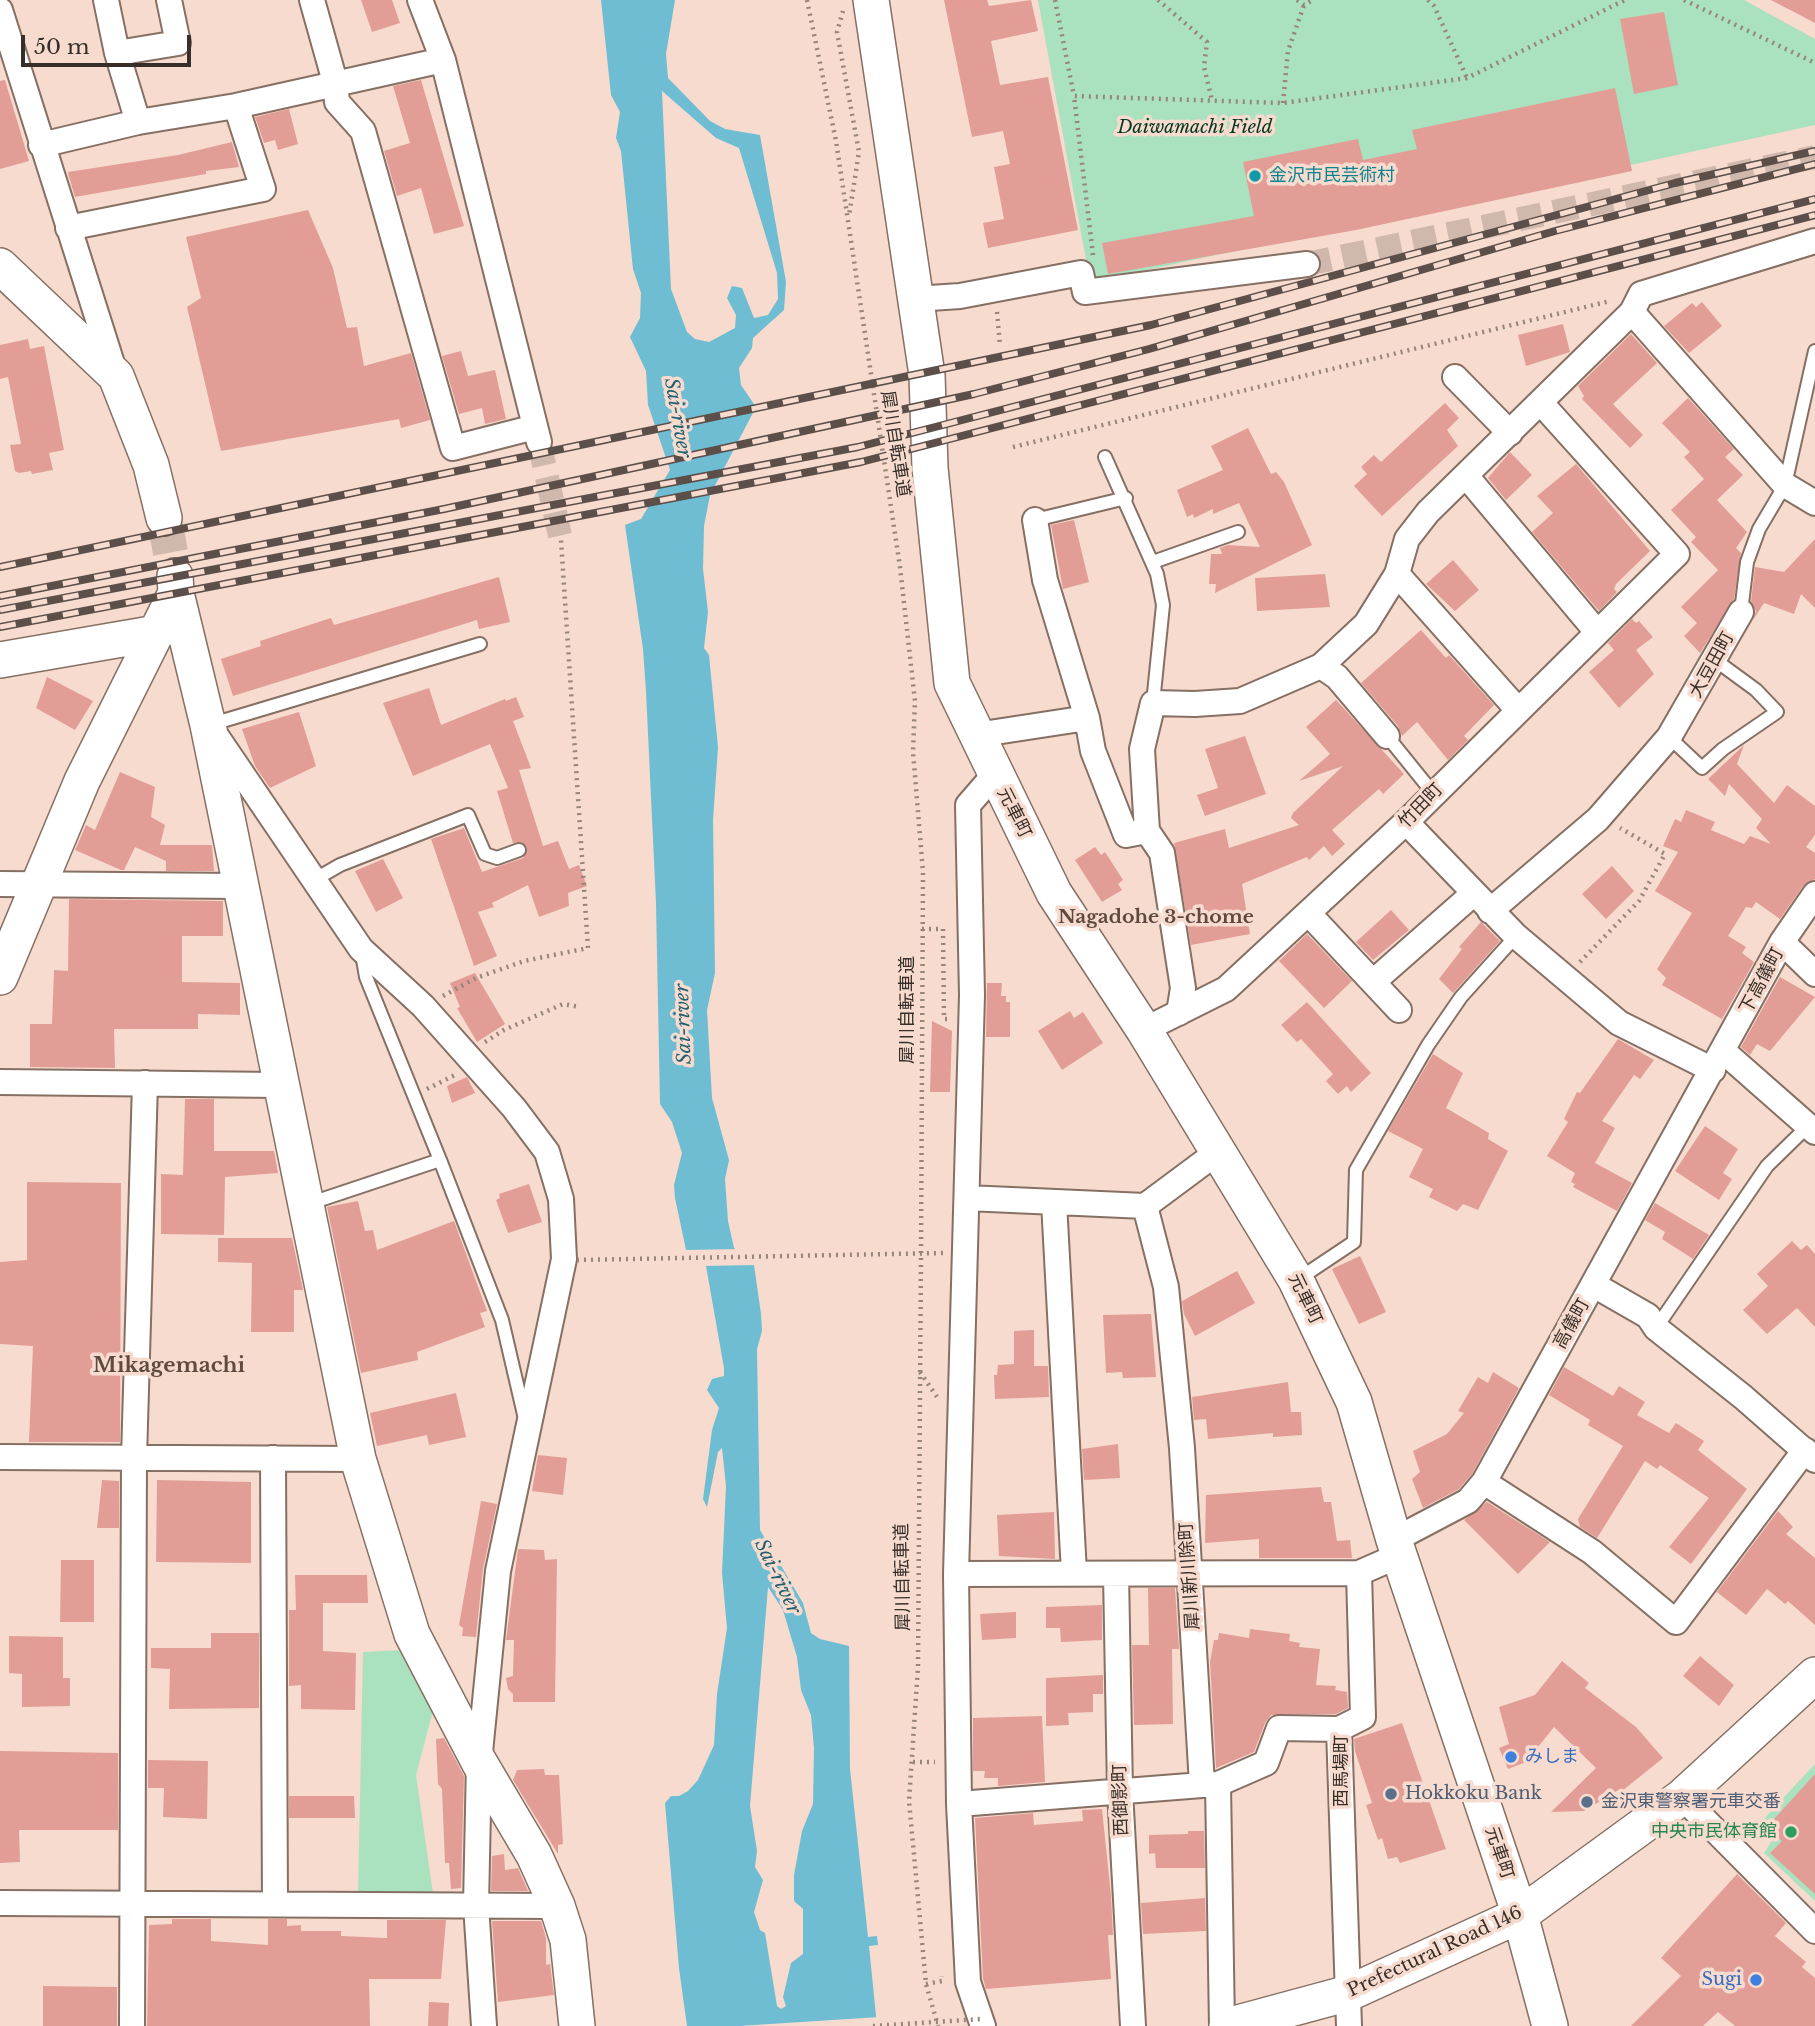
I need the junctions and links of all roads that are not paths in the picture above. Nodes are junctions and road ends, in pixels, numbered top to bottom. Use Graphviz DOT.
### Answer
graph roads {
  1 [pos="106,0"];
  2 [pos="169,0"];
  3 [pos="312,0"];
  4 [pos="420,0"];
  5 [pos="871,0"];
  6 [pos="0,10"];
  7 [pos="117,53"];
  8 [pos="443,60"];
  9 [pos="335,82"];
  10 [pos="236,106"];
  11 [pos="138,122"];
  12 [pos="41,145"];
  13 [pos="68,228"];
  14 [pos="1815,242"];
  15 [pos="1307,264"];
  16 [pos="0,266"];
  17 [pos="915,299"];
  18 [pos="1637,303"];
  19 [pos="1815,351"];
  20 [pos="116,376"];
  21 [pos="1455,377"];
  22 [pos="1541,403"];
  23 [pos="1510,433"];
  24 [pos="1105,457"];
  25 [pos="1466,477"];
  26 [pos="1785,485"];
  27 [pos="1126,498"];
  28 [pos="1815,503"];
  29 [pos="164,518"];
  30 [pos="1035,520"];
  31 [pos="1238,531"];
  32 [pos="1153,562"];
  33 [pos="1396,574"];
  34 [pos="1741,612"];
  35 [pos="1597,632"];
  36 [pos="157,633"];
  37 [pos="480,644"];
  38 [pos="0,660"];
  39 [pos="1716,660"];
  40 [pos="1321,666"];
  41 [pos="1153,703"];
  42 [pos="1518,710"];
  43 [pos="1087,718"];
  44 [pos="208,725"];
  45 [pos="976,735"];
  46 [pos="1387,736"];
  47 [pos="1669,737"];
  48 [pos="994,775"];
  49 [pos="1433,793"];
  50 [pos="1406,822"];
  51 [pos="1147,831"];
  52 [pos="519,850"];
  53 [pos="314,880"];
  54 [pos="0,884"];
  55 [pos="39,884"];
  56 [pos="240,886"];
  57 [pos="1815,894"];
  58 [pos="1481,903"];
  59 [pos="1308,913"];
  60 [pos="1516,936"];
  61 [pos="1782,942"];
  62 [pos="361,949"];
  63 [pos="1815,974"];
  64 [pos="0,977"];
  65 [pos="1373,982"];
  66 [pos="1399,1010"];
  67 [pos="1179,1013"];
  68 [pos="1144,1030"];
  69 [pos="1718,1060"];
  70 [pos="0,1082"];
  71 [pos="145,1083"];
  72 [pos="280,1085"];
  73 [pos="1812,1128"];
  74 [pos="1219,1151"];
  75 [pos="440,1160"];
  76 [pos="967,1198"];
  77 [pos="1054,1202"];
  78 [pos="305,1206"];
  79 [pos="1145,1206"];
  80 [pos="1296,1280"];
  81 [pos="1594,1285"];
  82 [pos="1656,1328"];
  83 [pos="528,1432"];
  84 [pos="1810,1455"];
  85 [pos="0,1457"];
  86 [pos="134,1458"];
  87 [pos="273,1458"];
  88 [pos="358,1459"];
  89 [pos="1485,1482"];
  90 [pos="1397,1548"];
  91 [pos="1074,1573"];
  92 [pos="1359,1573"];
  93 [pos="956,1574"];
  94 [pos="1116,1574"];
  95 [pos="1190,1574"];
  96 [pos="1815,1675"];
  97 [pos="1339,1729"];
  98 [pos="479,1762"];
  99 [pos="1210,1784"];
  100 [pos="1120,1791"];
  101 [pos="1682,1797"];
  102 [pos="959,1804"];
  103 [pos="0,1903"];
  104 [pos="133,1903"];
  105 [pos="275,1904"];
  106 [pos="476,1905"];
  107 [pos="556,1906"];
  108 [pos="1520,1915"];
  109 [pos="1815,1931"];
  110 [pos="1349,2009"];
  111 [pos="982,2022"];
  112 [pos="132,2026"];
  113 [pos="484,2026"];
  114 [pos="577,2026"];
  115 [pos="1133,2026"];
  116 [pos="1224,2026"];
  117 [pos="1550,2026"];
  1 -- 7 [label="street"];
  2 -- 7 [label="street"];
  3 -- 9 [label="street"];
  4 -- 8 [label="street"];
  5 -- 17 [label="street, 元車町"];
  6 -- 12 [label="street"];
  7 -- 11 [label="street"];
  8 -- 9 [label="street"];
  8 -- 9 [label="street"];
  9 -- 10 [label="street"];
  10 -- 11 [label="street"];
  10 -- 13 [label="street"];
  11 -- 12 [label="street"];
  12 -- 13 [label="street"];
  13 -- 20 [label="street"];
  14 -- 18 [label="street"];
  15 -- 17 [label="street"];
  16 -- 20 [label="street"];
  17 -- 45 [label="street, 元車町"];
  18 -- 22 [label="street"];
  18 -- 26 [label="street"];
  19 -- 26 [label="lane, 大豆田町"];
  20 -- 29 [label="street"];
  21 -- 23 [label="street"];
  22 -- 23 [label="street"];
  22 -- 35 [label="street, 竹田町"];
  23 -- 25 [label="street"];
  24 -- 27 [label="lane"];
  25 -- 33 [label="street"];
  25 -- 35 [label="street"];
  26 -- 28 [label="street"];
  26 -- 34 [label="lane, 大豆田町"];
  27 -- 30 [label="lane"];
  27 -- 32 [label="lane"];
  30 -- 43 [label="street"];
  31 -- 32 [label="lane"];
  32 -- 41 [label="lane"];
  33 -- 40 [label="street"];
  33 -- 42 [label="street"];
  34 -- 39 [label="street, 大豆田町"];
  35 -- 42 [label="street, 竹田町"];
  36 -- 38 [label="street"];
  36 -- 44 [label="street"];
  36 -- 55 [label="street"];
  37 -- 44 [label="lane"];
  39 -- 47 [label="street, 大豆田町"];
  39 -- 47 [label="lane"];
  40 -- 41 [label="street"];
  40 -- 46 [label="street"];
  41 -- 51 [label="street"];
  42 -- 49 [label="street, 竹田町"];
  43 -- 45 [label="street"];
  43 -- 51 [label="street"];
  44 -- 53 [label="street"];
  44 -- 56 [label="street"];
  45 -- 48 [label="street, 元車町"];
  46 -- 49 [label="lane"];
  47 -- 58 [label="street, 大豆田町"];
  48 -- 68 [label="street, 元車町"];
  48 -- 76 [label="street"];
  49 -- 50 [label="street, 竹田町"];
  50 -- 58 [label="street"];
  50 -- 59 [label="street, 竹田町"];
  51 -- 67 [label="street"];
  52 -- 53 [label="lane"];
  53 -- 62 [label="street"];
  54 -- 55 [label="street"];
  55 -- 56 [label="street"];
  55 -- 64 [label="street"];
  56 -- 72 [label="street"];
  57 -- 61 [label="street, 下高儀町"];
  58 -- 60 [label="street"];
  58 -- 65 [label="street, 大豆田町"];
  59 -- 65 [label="street"];
  59 -- 67 [label="street, 竹田町"];
  60 -- 69 [label="street"];
  60 -- 80 [label="lane"];
  61 -- 63 [label="street"];
  61 -- 69 [label="street, 下高儀町"];
  62 -- 75 [label="lane"];
  62 -- 83 [label="street"];
  65 -- 66 [label="street"];
  67 -- 68 [label="street, 竹田町"];
  68 -- 74 [label="street, 元車町"];
  69 -- 73 [label="street"];
  69 -- 81 [label="street, 高儀町"];
  70 -- 71 [label="street"];
  71 -- 72 [label="street"];
  71 -- 86 [label="street"];
  72 -- 78 [label="street"];
  73 -- 82 [label="lane"];
  74 -- 79 [label="street"];
  74 -- 80 [label="street, 元車町"];
  75 -- 78 [label="lane"];
  75 -- 83 [label="lane"];
  76 -- 77 [label="street"];
  76 -- 93 [label="street"];
  77 -- 79 [label="street"];
  77 -- 91 [label="street"];
  78 -- 88 [label="street"];
  79 -- 95 [label="street, 犀川新川除町"];
  80 -- 90 [label="street, 元車町"];
  81 -- 82 [label="street"];
  81 -- 89 [label="street, 高儀町"];
  82 -- 84 [label="street"];
  83 -- 98 [label="street"];
  84 -- 89 [label="street"];
  85 -- 86 [label="street"];
  86 -- 87 [label="street"];
  86 -- 104 [label="street"];
  87 -- 88 [label="street"];
  87 -- 105 [label="street"];
  88 -- 98 [label="street"];
  89 -- 90 [label="street, 高儀町"];
  90 -- 92 [label="street"];
  90 -- 108 [label="street, 元車町"];
  91 -- 93 [label="street"];
  91 -- 94 [label="street"];
  92 -- 95 [label="street"];
  92 -- 97 [label="street, 西馬場町"];
  93 -- 102 [label="street"];
  94 -- 95 [label="street"];
  94 -- 100 [label="street, 西御影町"];
  95 -- 99 [label="street, 犀川新川除町"];
  96 -- 101 [label="street, Prefectural Road 146"];
  97 -- 99 [label="street"];
  97 -- 110 [label="street, 西馬場町"];
  98 -- 106 [label="street"];
  98 -- 107 [label="street"];
  99 -- 100 [label="street"];
  99 -- 116 [label="street, 犀川新川除町"];
  100 -- 102 [label="street"];
  100 -- 115 [label="street, 西御影町"];
  101 -- 108 [label="street, Prefectural Road 146"];
  101 -- 109 [label="street"];
  102 -- 111 [label="street"];
  103 -- 104 [label="street"];
  104 -- 105 [label="street"];
  104 -- 112 [label="street"];
  105 -- 106 [label="street"];
  106 -- 107 [label="street"];
  106 -- 113 [label="street"];
  107 -- 114 [label="street"];
  108 -- 110 [label="street, Prefectural Road 146"];
  108 -- 117 [label="street, 元車町"];
  110 -- 116 [label="street, Prefectural Road 146"];
}
